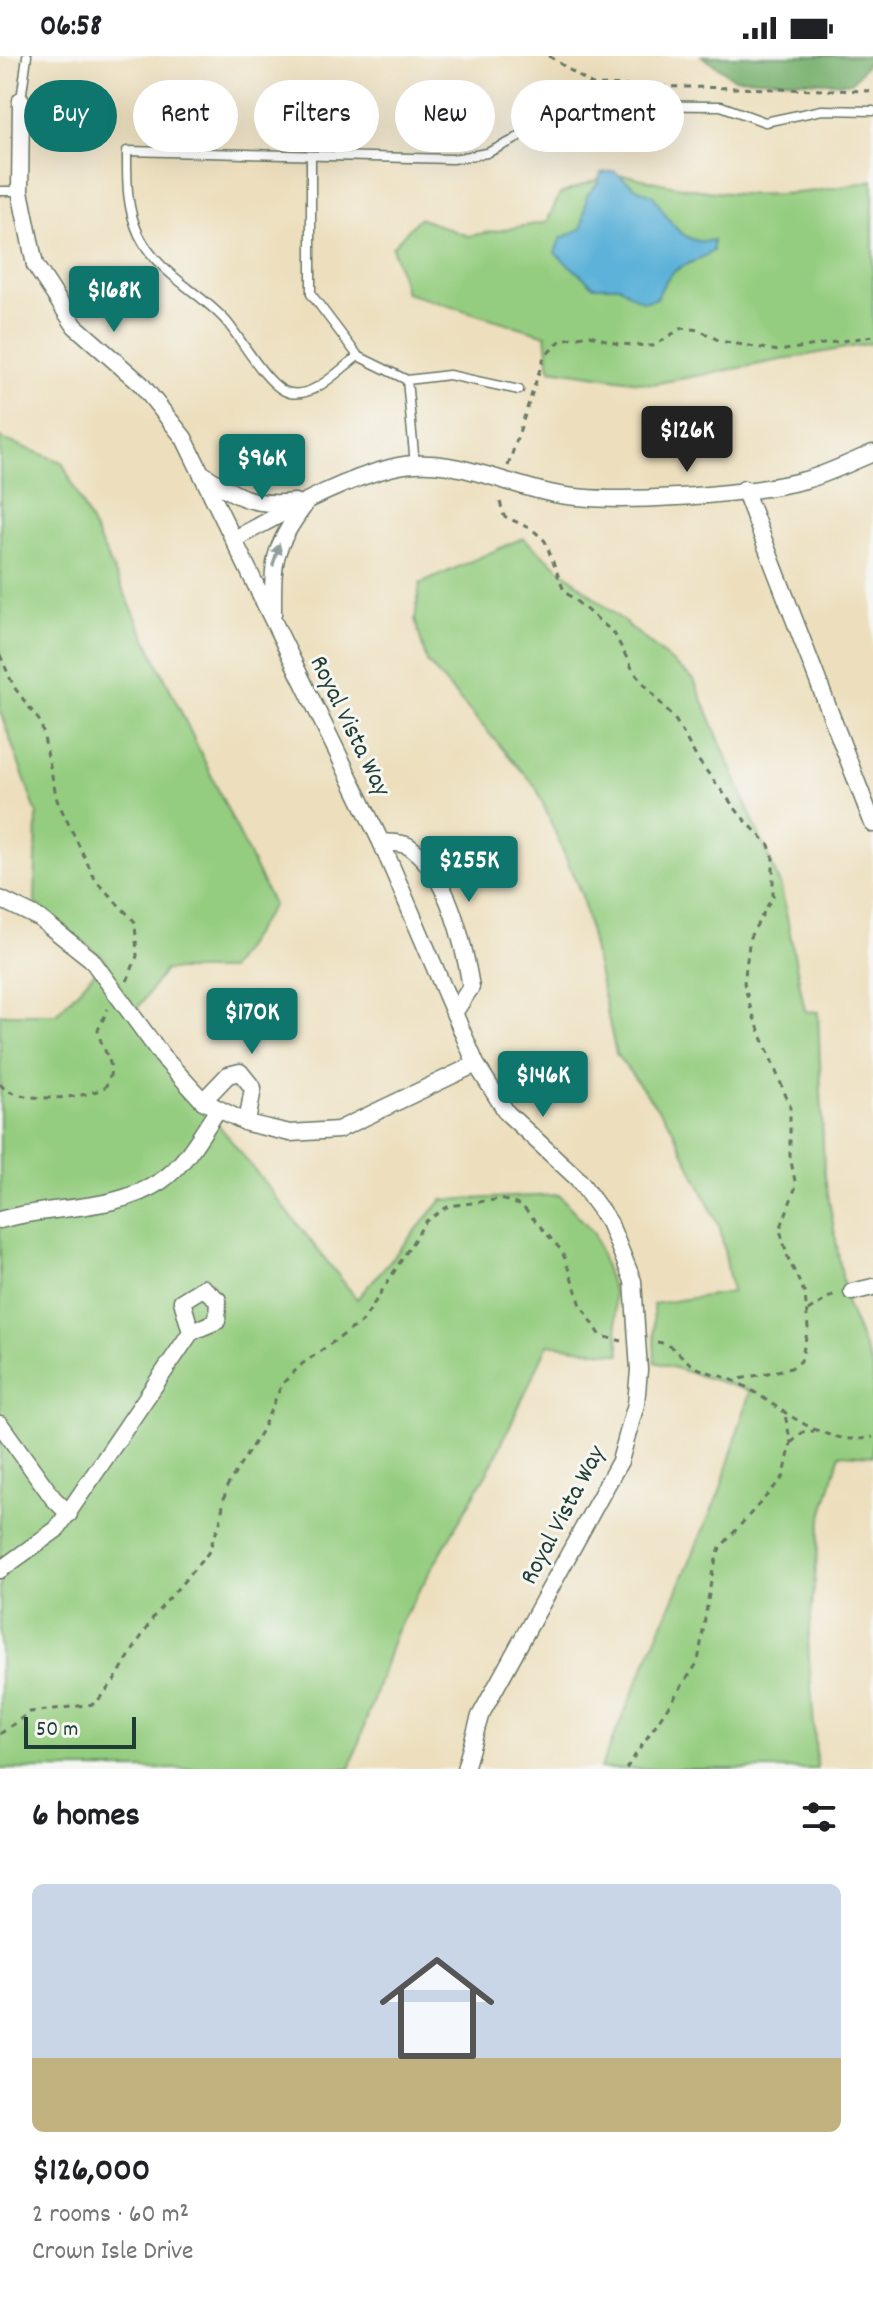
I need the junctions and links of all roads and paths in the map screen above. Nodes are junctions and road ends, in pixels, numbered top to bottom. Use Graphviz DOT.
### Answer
graph roads {
  1 [pos="27,56"];
  2 [pos="549,56"];
  3 [pos="873,91"];
  4 [pos="21,100"];
  5 [pos="873,111"];
  6 [pos="311,156"];
  7 [pos="0,191"];
  8 [pos="20,191"];
  9 [pos="873,336"];
  10 [pos="358,356"];
  11 [pos="407,380"];
  12 [pos="519,390"];
  13 [pos="873,453"];
  14 [pos="415,465"];
  15 [pos="508,469"];
  16 [pos="202,473"];
  17 [pos="744,489"];
  18 [pos="307,501"];
  19 [pos="500,502"];
  20 [pos="234,539"];
  21 [pos="273,617"];
  22 [pos="0,655"];
  23 [pos="873,824"];
  24 [pos="381,842"];
  25 [pos="0,899"];
  26 [pos="125,986"];
  27 [pos="110,1005"];
  28 [pos="454,1013"];
  29 [pos="476,1064"];
  30 [pos="0,1084"];
  31 [pos="211,1105"];
  32 [pos="247,1123"];
  33 [pos="0,1220"];
  34 [pos="873,1287"];
  35 [pos="852,1292"];
  36 [pos="808,1311"];
  37 [pos="191,1332"];
  38 [pos="622,1341"];
  39 [pos="657,1342"];
  40 [pos="735,1380"];
  41 [pos="784,1410"];
  42 [pos="0,1424"];
  43 [pos="818,1431"];
  44 [pos="873,1437"];
  45 [pos="791,1443"];
  46 [pos="69,1514"];
  47 [pos="0,1570"];
  48 [pos="0,1734"];
  49 [pos="465,1769"];
  50 [pos="626,1769"];
  1 -- 4 [label="lane"];
  2 -- 3 [label="path"];
  4 -- 8 [label="street, Royal Vista Way"];
  5 -- 6 [label="lane"];
  6 -- 10 [label="lane"];
  6 -- 10 [label="lane"];
  7 -- 8 [label="lane"];
  8 -- 16 [label="street, Royal Vista Way"];
  9 -- 15 [label="path"];
  10 -- 11 [label="lane"];
  11 -- 12 [label="lane"];
  11 -- 14 [label="lane"];
  13 -- 17 [label="street"];
  14 -- 17 [label="street"];
  14 -- 18 [label="street"];
  16 -- 18 [label="street"];
  16 -- 20 [label="street, Royal Vista Way"];
  17 -- 23 [label="street"];
  18 -- 20 [label="street"];
  21 -- 18 [label="street, one-way"];
  19 -- 36 [label="path"];
  20 -- 21 [label="street, Royal Vista Way"];
  21 -- 24 [label="street, Royal Vista Way"];
  22 -- 26 [label="path"];
  24 -- 28 [label="street, Royal Vista Way"];
  24 -- 28 [label="street"];
  25 -- 31 [label="street"];
  27 -- 30 [label="path"];
  28 -- 29 [label="street, Royal Vista Way"];
  29 -- 32 [label="street"];
  29 -- 49 [label="street, Royal Vista Way"];
  31 -- 32 [label="street"];
  31 -- 32 [label="street"];
  31 -- 33 [label="street"];
  34 -- 35 [label="street"];
  35 -- 36 [label="path"];
  36 -- 40 [label="path"];
  37 -- 46 [label="street"];
  38 -- 48 [label="path"];
  39 -- 40 [label="path"];
  40 -- 41 [label="path"];
  41 -- 43 [label="path"];
  41 -- 45 [label="path"];
  42 -- 46 [label="street"];
  43 -- 44 [label="path"];
  43 -- 45 [label="path"];
  45 -- 50 [label="path"];
  46 -- 47 [label="street"];
}
